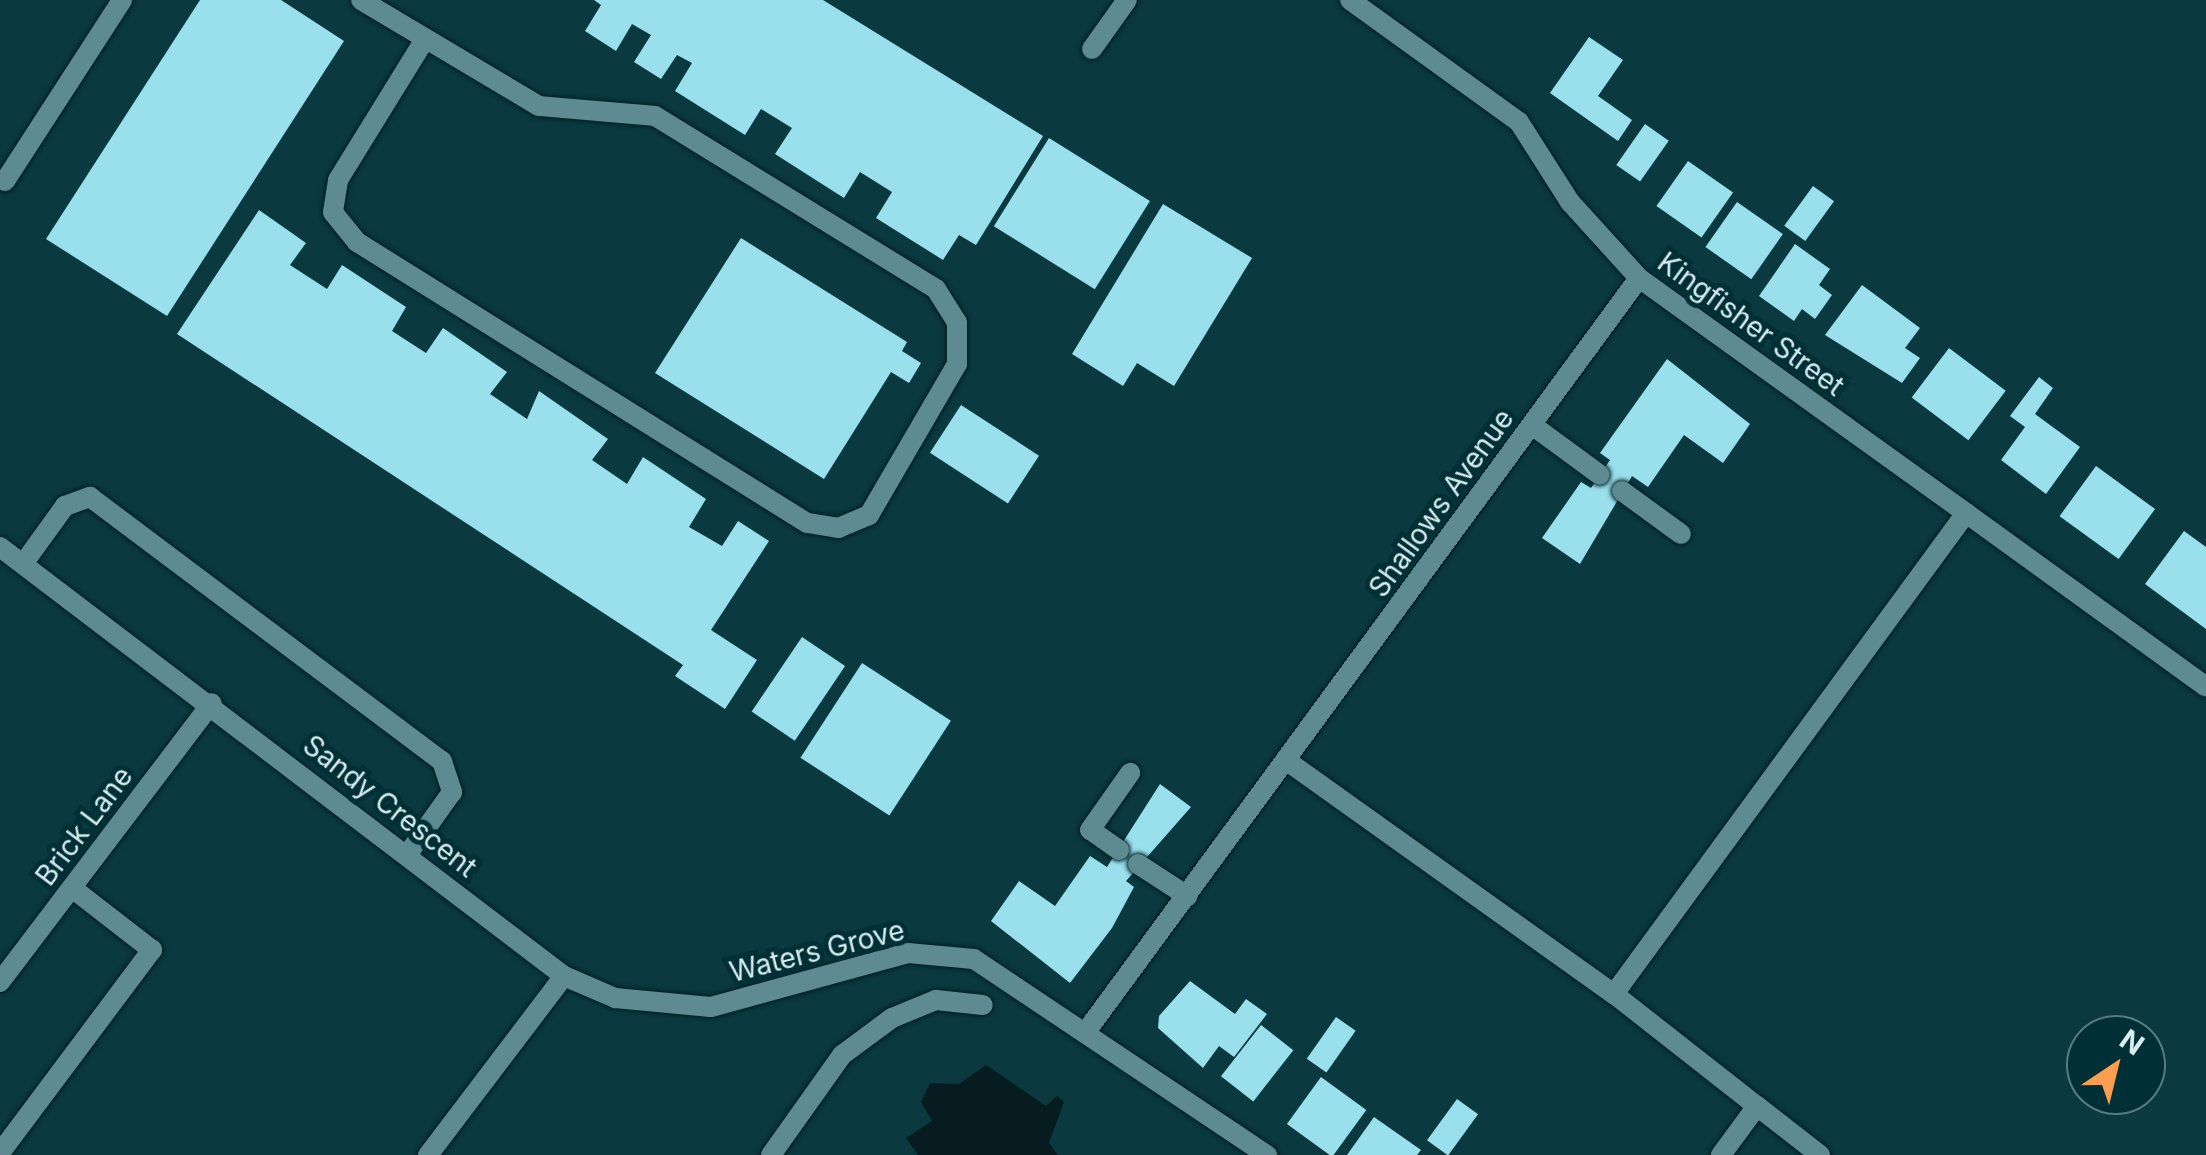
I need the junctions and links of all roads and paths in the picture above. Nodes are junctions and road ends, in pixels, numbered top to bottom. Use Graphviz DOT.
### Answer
graph roads {
  1 [pos="122,0"];
  2 [pos="361,0"];
  3 [pos="1127,0"];
  4 [pos="1350,0"];
  5 [pos="425,38"];
  6 [pos="1092,49"];
  7 [pos="5,181"];
  8 [pos="1638,278"];
  9 [pos="1532,425"];
  10 [pos="1600,476"];
  11 [pos="1622,491"];
  12 [pos="1966,513"];
  13 [pos="1682,534"];
  14 [pos="0,547"];
  15 [pos="23,564"];
  16 [pos="2206,687"];
  17 [pos="212,703"];
  18 [pos="1287,761"];
  19 [pos="1130,773"];
  20 [pos="1119,850"];
  21 [pos="407,855"];
  22 [pos="1138,864"];
  23 [pos="72,888"];
  24 [pos="1186,896"];
  25 [pos="564,976"];
  26 [pos="0,982"];
  27 [pos="1614,994"];
  28 [pos="983,1006"];
  29 [pos="1088,1029"];
  30 [pos="1757,1106"];
  31 [pos="0,1152"];
  32 [pos="428,1155"];
  33 [pos="771,1155"];
  34 [pos="1267,1155"];
  35 [pos="1720,1155"];
  36 [pos="1820,1155"];
  1 -- 7 [label="street"];
  2 -- 5 [label="street"];
  3 -- 6 [label="street"];
  4 -- 8 [label="street, Kingfisher Street"];
  5 -- 5 [label="street"];
  8 -- 9 [label="street, Shallows Avenue"];
  8 -- 12 [label="street, Kingfisher Street"];
  9 -- 10 [label="street"];
  9 -- 18 [label="street, Shallows Avenue"];
  11 -- 13 [label="street"];
  12 -- 16 [label="street, Kingfisher Street"];
  12 -- 27 [label="street"];
  14 -- 15 [label="street, Sandy Crescent"];
  15 -- 17 [label="street, Sandy Crescent"];
  15 -- 21 [label="street"];
  17 -- 21 [label="street, Sandy Crescent"];
  17 -- 23 [label="street, Brick Lane"];
  18 -- 24 [label="street, Shallows Avenue"];
  18 -- 27 [label="street"];
  19 -- 20 [label="street"];
  21 -- 25 [label="street, Sandy Crescent"];
  22 -- 24 [label="street"];
  23 -- 26 [label="street, Brick Lane"];
  23 -- 31 [label="street"];
  24 -- 29 [label="street, Shallows Avenue"];
  25 -- 29 [label="street, Waters Grove"];
  25 -- 32 [label="street"];
  27 -- 30 [label="street"];
  28 -- 33 [label="street"];
  29 -- 34 [label="street, Waters Grove"];
  30 -- 35 [label="street"];
  30 -- 36 [label="street"];
}
